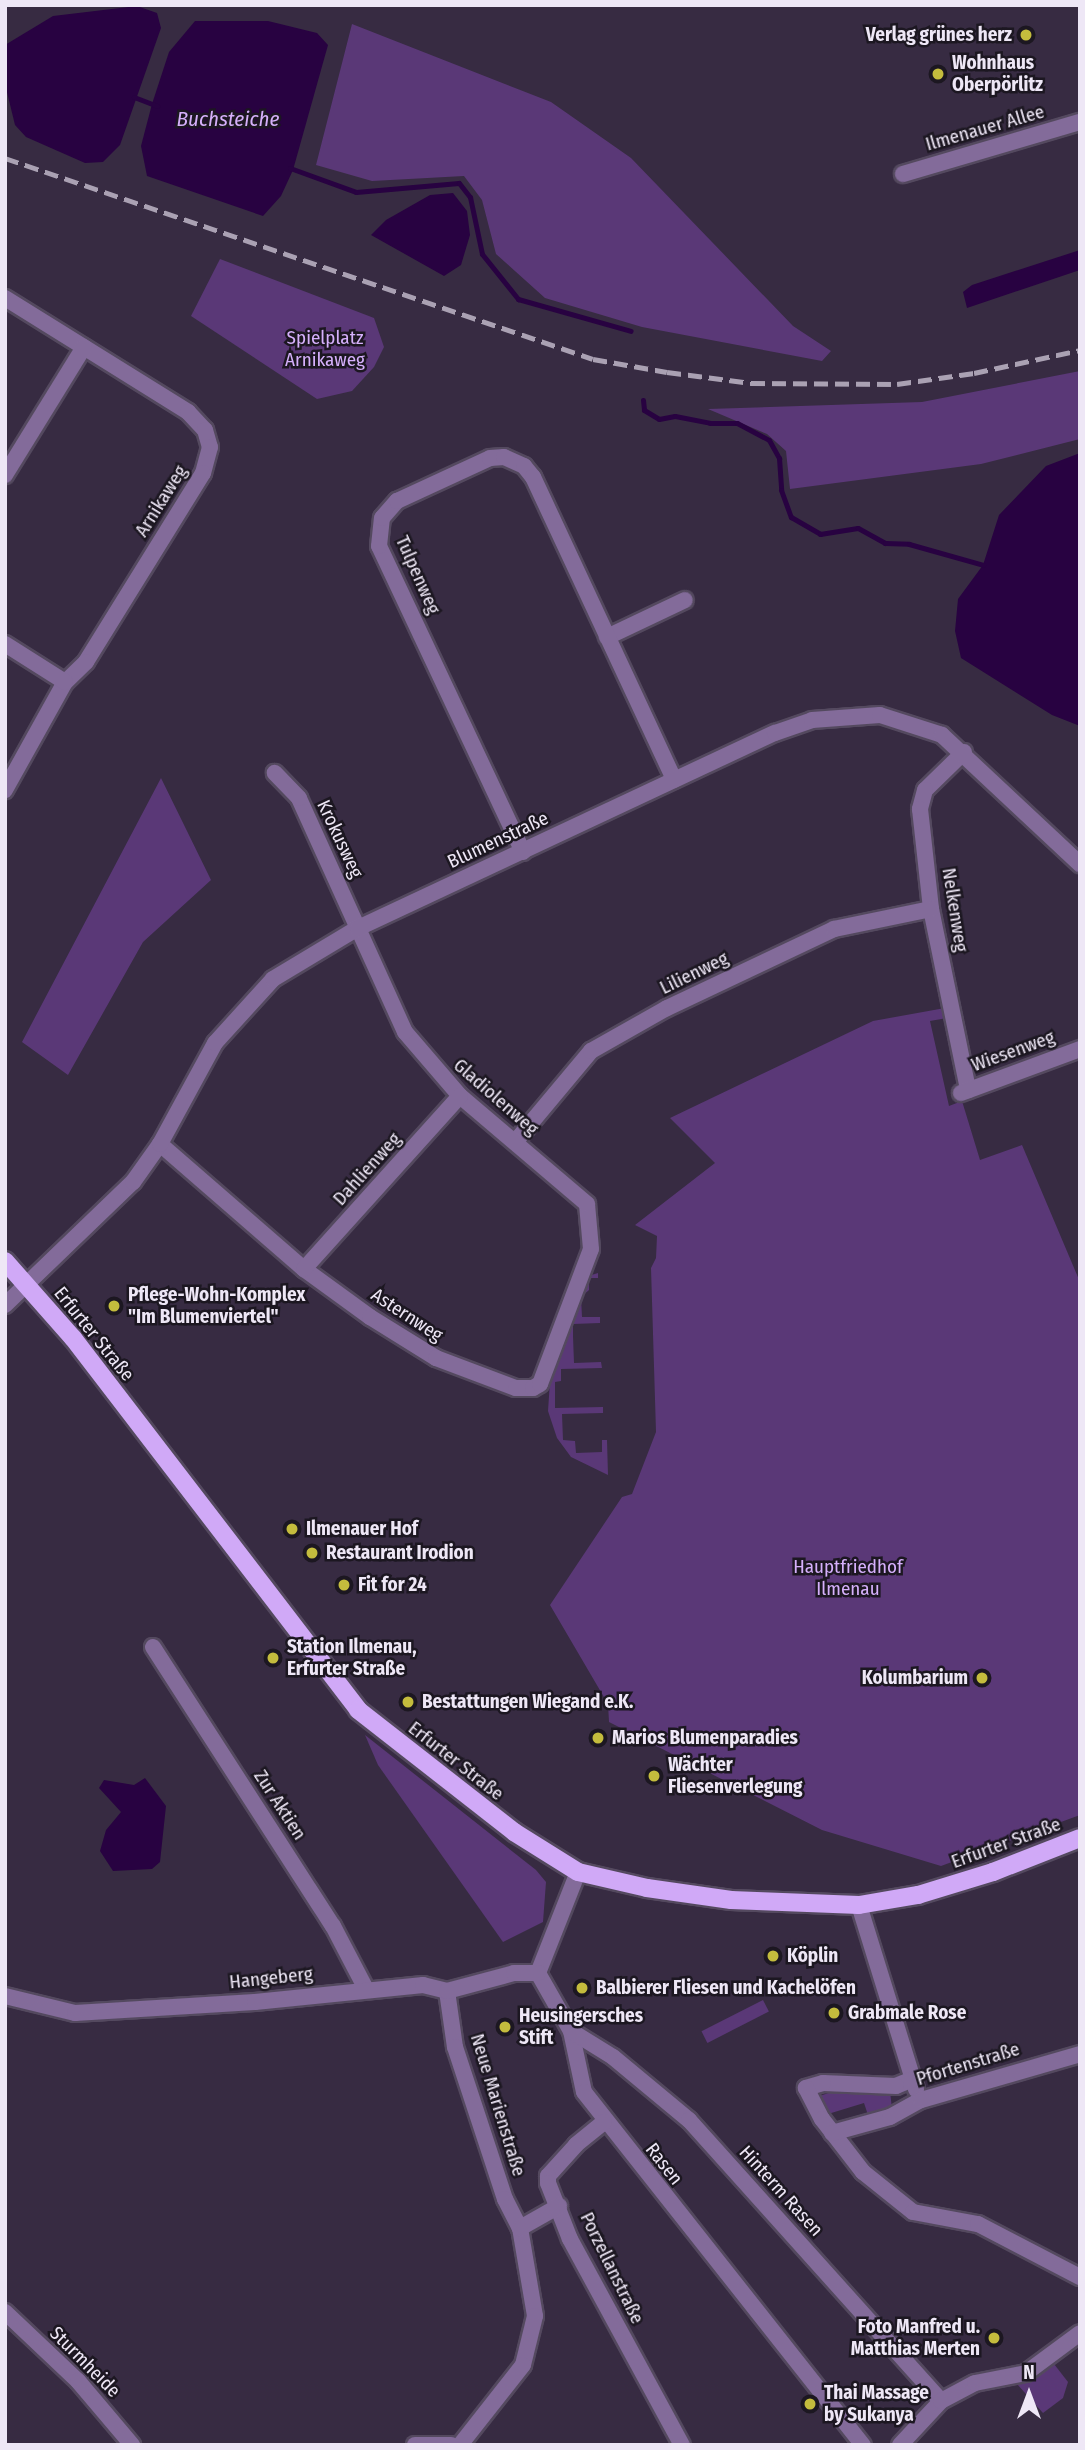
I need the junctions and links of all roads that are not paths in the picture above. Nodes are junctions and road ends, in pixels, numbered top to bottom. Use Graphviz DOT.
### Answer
graph roads {
  1 [pos="1080,122"];
  2 [pos="902,174"];
  3 [pos="5,298"];
  4 [pos="84,347"];
  5 [pos="5,475"];
  6 [pos="685,600"];
  7 [pos="607,637"];
  8 [pos="5,644"];
  9 [pos="65,682"];
  10 [pos="964,752"];
  11 [pos="275,773"];
  12 [pos="674,780"];
  13 [pos="5,790"];
  14 [pos="523,852"];
  15 [pos="1080,864"];
  16 [pos="931,909"];
  17 [pos="358,928"];
  18 [pos="1080,1049"];
  19 [pos="965,1091"];
  20 [pos="460,1097"];
  21 [pos="515,1142"];
  22 [pos="160,1144"];
  23 [pos="591,1249"];
  24 [pos="5,1261"];
  25 [pos="304,1269"];
  26 [pos="27,1284"];
  27 [pos="5,1305"];
  28 [pos="153,1647"];
  29 [pos="1080,1838"];
  30 [pos="579,1872"];
  31 [pos="859,1905"];
  32 [pos="538,1973"];
  33 [pos="366,1989"];
  34 [pos="447,1991"];
  35 [pos="5,1996"];
  36 [pos="571,2031"];
  37 [pos="1080,2054"];
  38 [pos="913,2079"];
  39 [pos="921,2100"];
  40 [pos="604,2122"];
  41 [pos="832,2133"];
  42 [pos="559,2206"];
  43 [pos="520,2228"];
  44 [pos="1080,2277"];
  45 [pos="5,2312"];
  46 [pos="1080,2333"];
  47 [pos="941,2400"];
  48 [pos="132,2445"];
  49 [pos="415,2445"];
  50 [pos="451,2445"];
  51 [pos="460,2445"];
  52 [pos="682,2445"];
  53 [pos="863,2445"];
  54 [pos="900,2445"];
  1 -- 2 [label="street, Ilmenauer Allee"];
  3 -- 4 [label="street, Arnikaweg"];
  4 -- 5 [label="street"];
  4 -- 9 [label="street, Arnikaweg"];
  6 -- 7 [label="street"];
  7 -- 12 [label="street, Tulpenweg"];
  7 -- 14 [label="street, Tulpenweg"];
  8 -- 9 [label="street"];
  9 -- 13 [label="street, Arnikaweg"];
  10 -- 12 [label="street, Blumenstraße"];
  10 -- 15 [label="street, Blumenstraße"];
  10 -- 16 [label="street, Nelkenweg"];
  11 -- 17 [label="street, Krokusweg"];
  12 -- 14 [label="street, Blumenstraße"];
  14 -- 17 [label="street, Blumenstraße"];
  16 -- 19 [label="street, Nelkenweg"];
  16 -- 21 [label="street, Lilienweg"];
  17 -- 20 [label="street, Gladiolenweg"];
  17 -- 22 [label="street, Blumenstraße"];
  18 -- 19 [label="street, Wiesenweg"];
  20 -- 21 [label="street, Gladiolenweg"];
  20 -- 25 [label="street, Dahlienweg"];
  21 -- 23 [label="street, Gladiolenweg"];
  22 -- 25 [label="street, Asternweg"];
  22 -- 26 [label="street, Blumenstraße"];
  23 -- 25 [label="street, Asternweg"];
  24 -- 26 [label="main road, Erfurter Straße"];
  26 -- 27 [label="street, Blumenstraße"];
  26 -- 30 [label="main road, Erfurter Straße"];
  28 -- 33 [label="street, Zur Aktien"];
  29 -- 31 [label="main road, Erfurter Straße"];
  30 -- 31 [label="main road, Erfurter Straße"];
  30 -- 32 [label="street"];
  31 -- 38 [label="street"];
  32 -- 34 [label="street, Hangeberg"];
  32 -- 36 [label="street, Rasen"];
  33 -- 34 [label="street, Hangeberg"];
  33 -- 35 [label="street, Hangeberg"];
  34 -- 43 [label="street, Neue Marienstraße"];
  36 -- 40 [label="street, Rasen"];
  36 -- 47 [label="street, Hinterm Rasen"];
  37 -- 39 [label="street, Pfortenstraße"];
  38 -- 39 [label="street"];
  38 -- 41 [label="street, Pfortenstraße"];
  39 -- 41 [label="street, Pfortenstraße"];
  40 -- 42 [label="street, Porzellanstraße"];
  40 -- 53 [label="street, Rasen"];
  41 -- 44 [label="street, Pfortenstraße"];
  42 -- 43 [label="street"];
  42 -- 52 [label="street, Porzellanstraße"];
  43 -- 51 [label="street, Neue Marienstraße"];
  45 -- 48 [label="street, Sturmheide"];
  46 -- 47 [label="street"];
  47 -- 54 [label="street"];
  49 -- 50 [label="street"];
}
